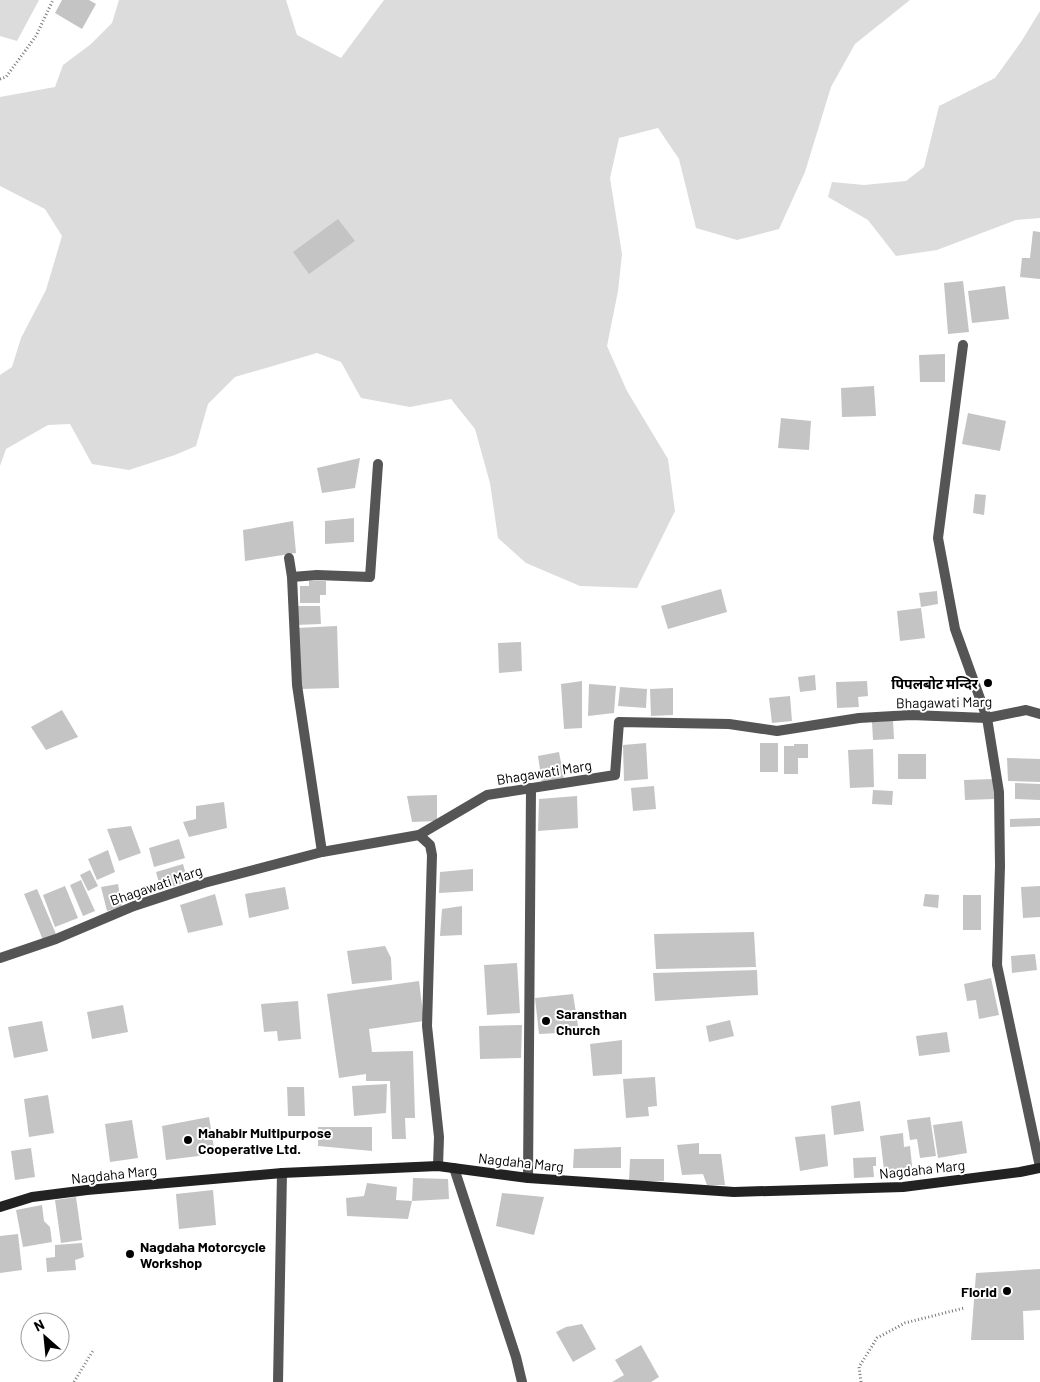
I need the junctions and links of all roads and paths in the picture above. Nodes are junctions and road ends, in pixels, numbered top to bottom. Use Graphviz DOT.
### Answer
graph roads {
  1 [pos="53,0"];
  2 [pos="0,80"];
  3 [pos="963,346"];
  4 [pos="378,464"];
  5 [pos="289,558"];
  6 [pos="292,577"];
  7 [pos="1040,714"];
  8 [pos="987,718"];
  9 [pos="531,788"];
  10 [pos="419,835"];
  11 [pos="322,852"];
  12 [pos="0,958"];
  13 [pos="438,1166"];
  14 [pos="1040,1167"];
  15 [pos="454,1168"];
  16 [pos="282,1173"];
  17 [pos="528,1178"];
  18 [pos="0,1207"];
  19 [pos="964,1308"];
  20 [pos="94,1349"];
  21 [pos="74,1382"];
  22 [pos="278,1382"];
  23 [pos="522,1382"];
  24 [pos="861,1382"];
  1 -- 2 [label="path"];
  3 -- 8 [label="street"];
  4 -- 6 [label="street"];
  5 -- 6 [label="street"];
  6 -- 11 [label="street"];
  7 -- 8 [label="street, Bhagawati Marg"];
  8 -- 9 [label="street, Bhagawati Marg"];
  8 -- 14 [label="street"];
  9 -- 10 [label="street, Bhagawati Marg"];
  9 -- 17 [label="street"];
  10 -- 11 [label="street, Bhagawati Marg"];
  10 -- 13 [label="street"];
  11 -- 12 [label="street, Bhagawati Marg"];
  13 -- 15 [label="street, Nagdaha Marg"];
  13 -- 16 [label="street, Nagdaha Marg"];
  14 -- 17 [label="street, Nagdaha Marg"];
  15 -- 17 [label="street, Nagdaha Marg"];
  15 -- 23 [label="street"];
  16 -- 18 [label="street, Nagdaha Marg"];
  16 -- 22 [label="street"];
  19 -- 24 [label="path"];
  20 -- 21 [label="path"];
}
